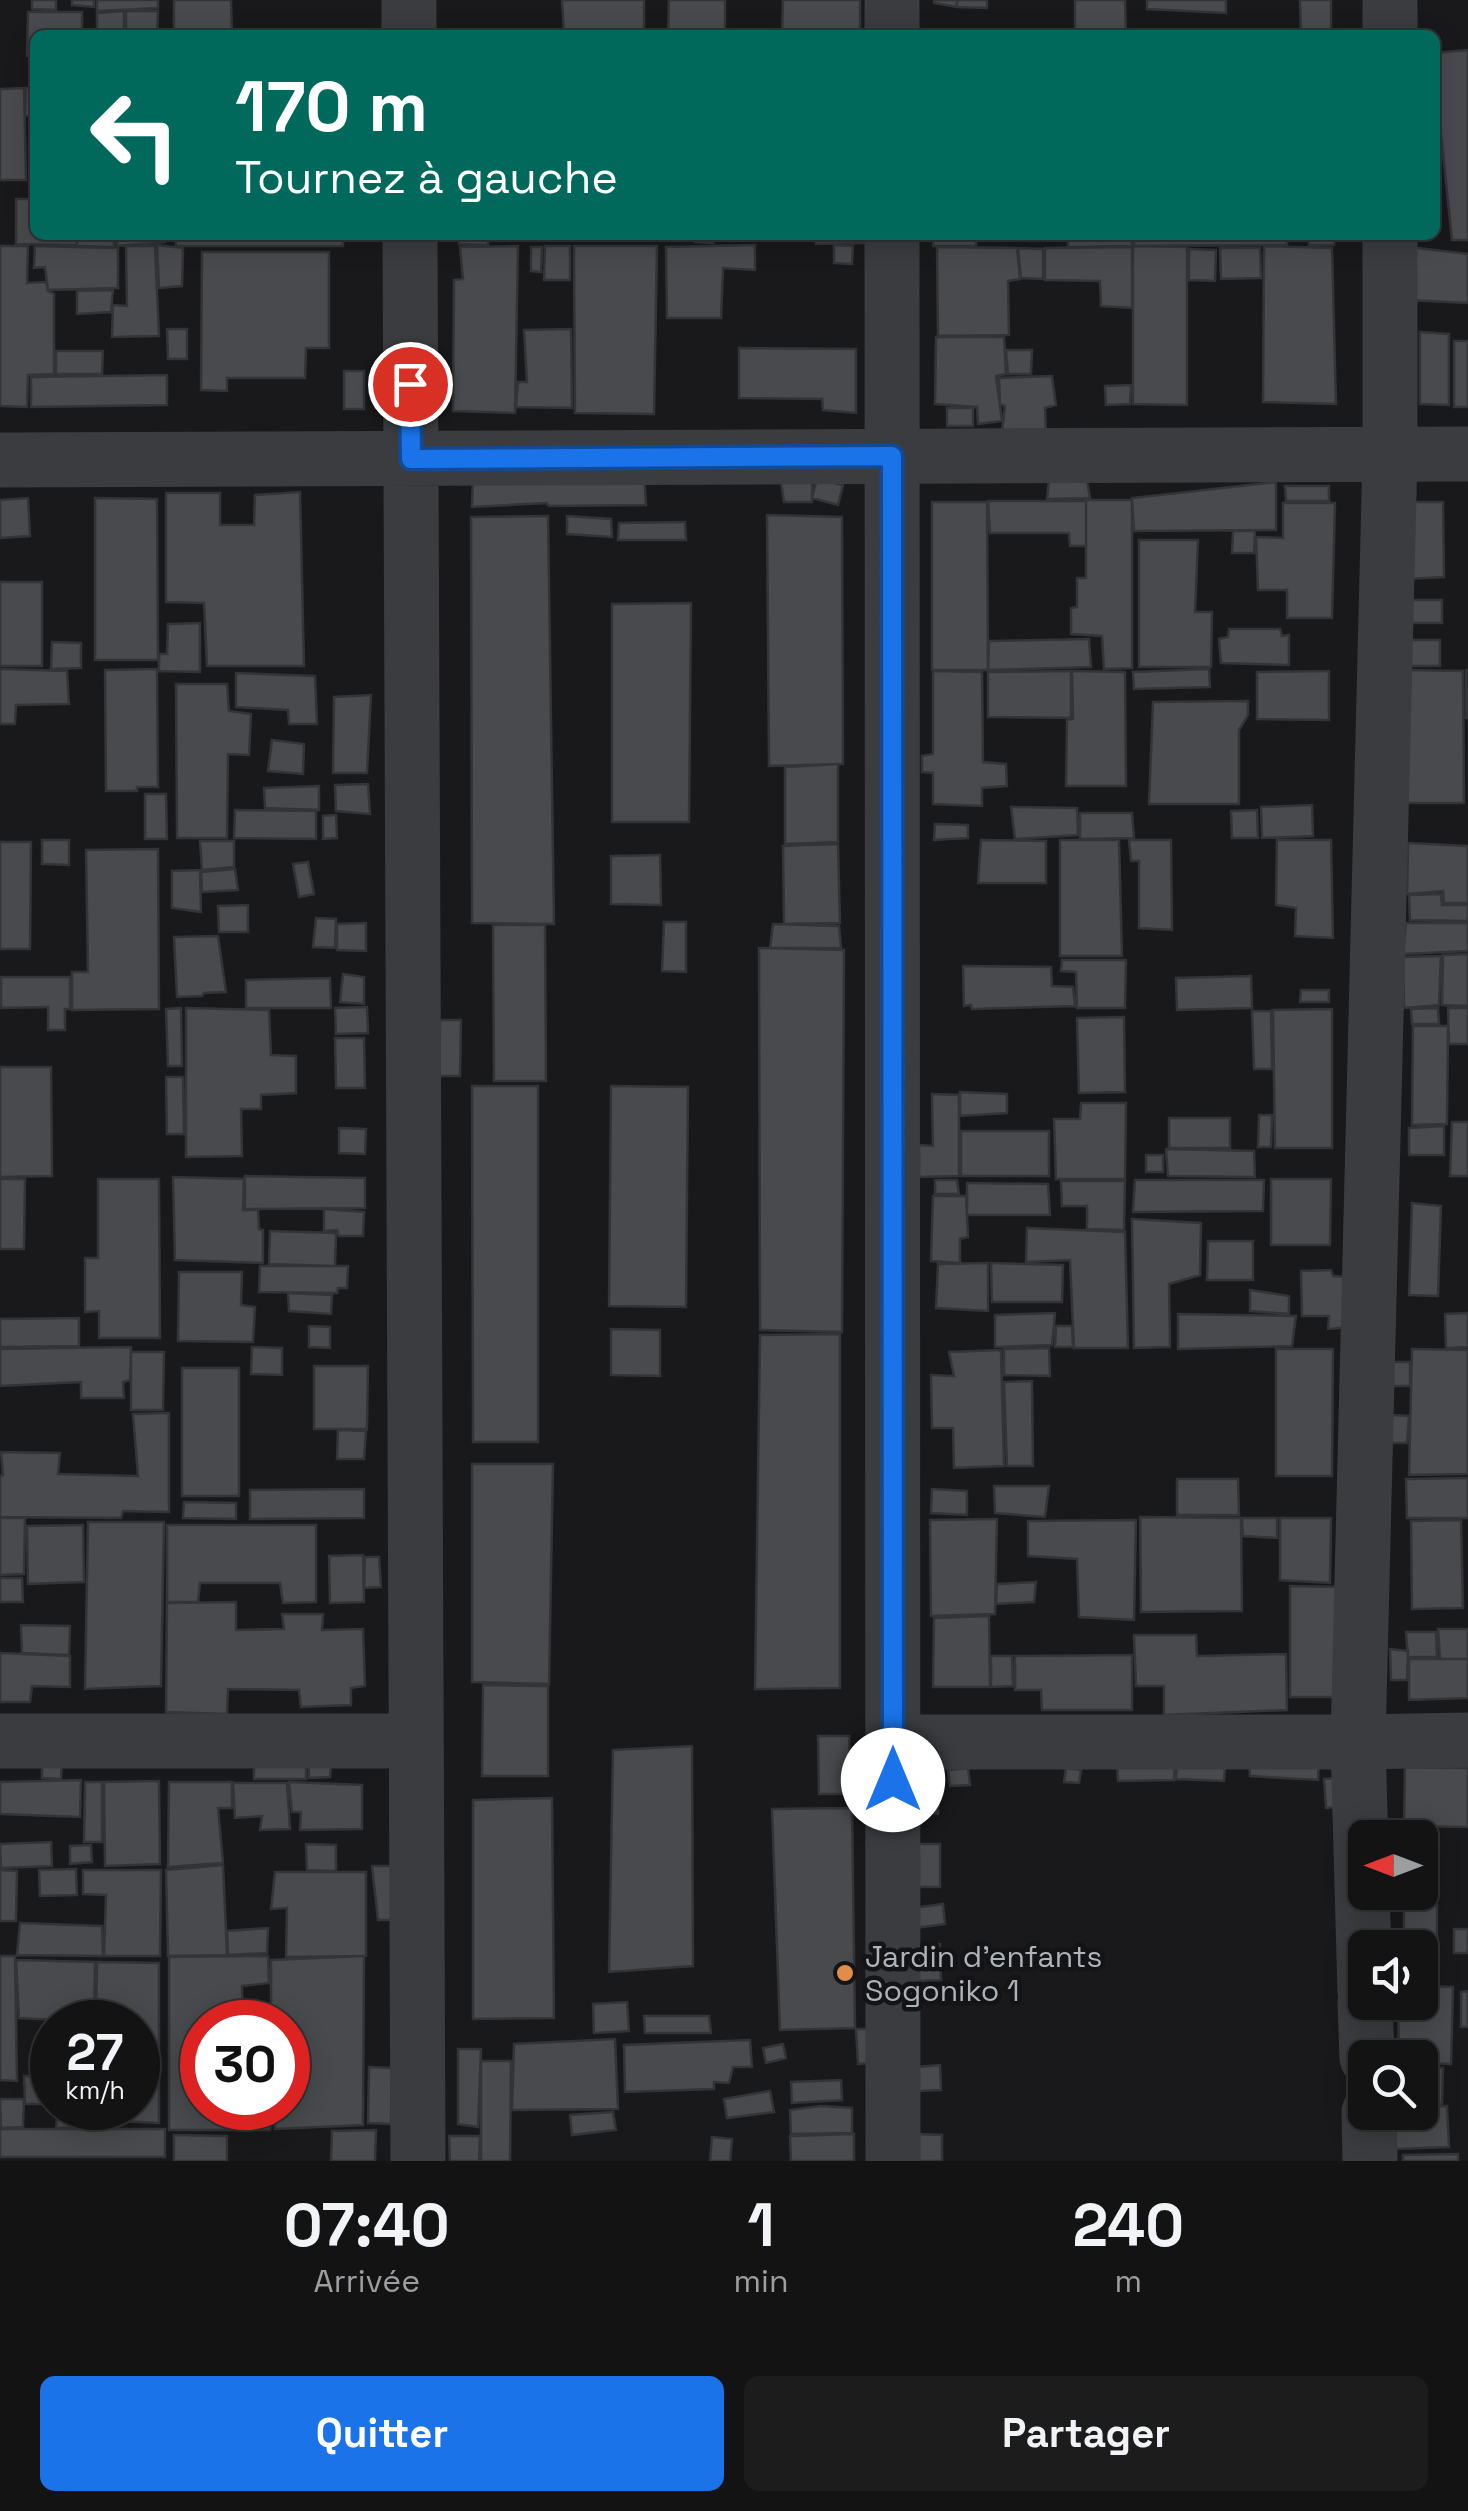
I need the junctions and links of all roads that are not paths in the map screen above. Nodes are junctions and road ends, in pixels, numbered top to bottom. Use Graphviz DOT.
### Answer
graph roads {
  1 [pos="409,0"];
  2 [pos="892,0"];
  3 [pos="1390,0"];
  4 [pos="409,30"];
  5 [pos="892,30"];
  6 [pos="1390,30"];
  7 [pos="410,240"];
  8 [pos="892,240"];
  9 [pos="1390,240"];
  10 [pos="1390,454"];
  11 [pos="1468,454"];
  12 [pos="892,456"];
  13 [pos="411,459"];
  14 [pos="0,460"];
  15 [pos="1468,1740"];
  16 [pos="0,1741"];
  17 [pos="416,1741"];
  18 [pos="893,1742"];
  19 [pos="1358,1742"];
  20 [pos="1363,1930"];
  21 [pos="1369,2130"];
  22 [pos="418,2161"];
  23 [pos="893,2161"];
  24 [pos="1370,2161"];
  1 -- 4 [label="street"];
  2 -- 5 [label="street"];
  3 -- 6 [label="street"];
  7 -- 13 [label="street"];
  8 -- 12 [label="street"];
  9 -- 10 [label="street"];
  10 -- 11 [label="street"];
  10 -- 12 [label="street"];
  10 -- 19 [label="street"];
  12 -- 13 [label="street"];
  12 -- 18 [label="street"];
  13 -- 14 [label="street"];
  13 -- 17 [label="street"];
  15 -- 19 [label="street"];
  16 -- 17 [label="street"];
  17 -- 22 [label="street"];
  18 -- 19 [label="street"];
  18 -- 23 [label="street"];
  19 -- 20 [label="street"];
  21 -- 24 [label="street"];
}
